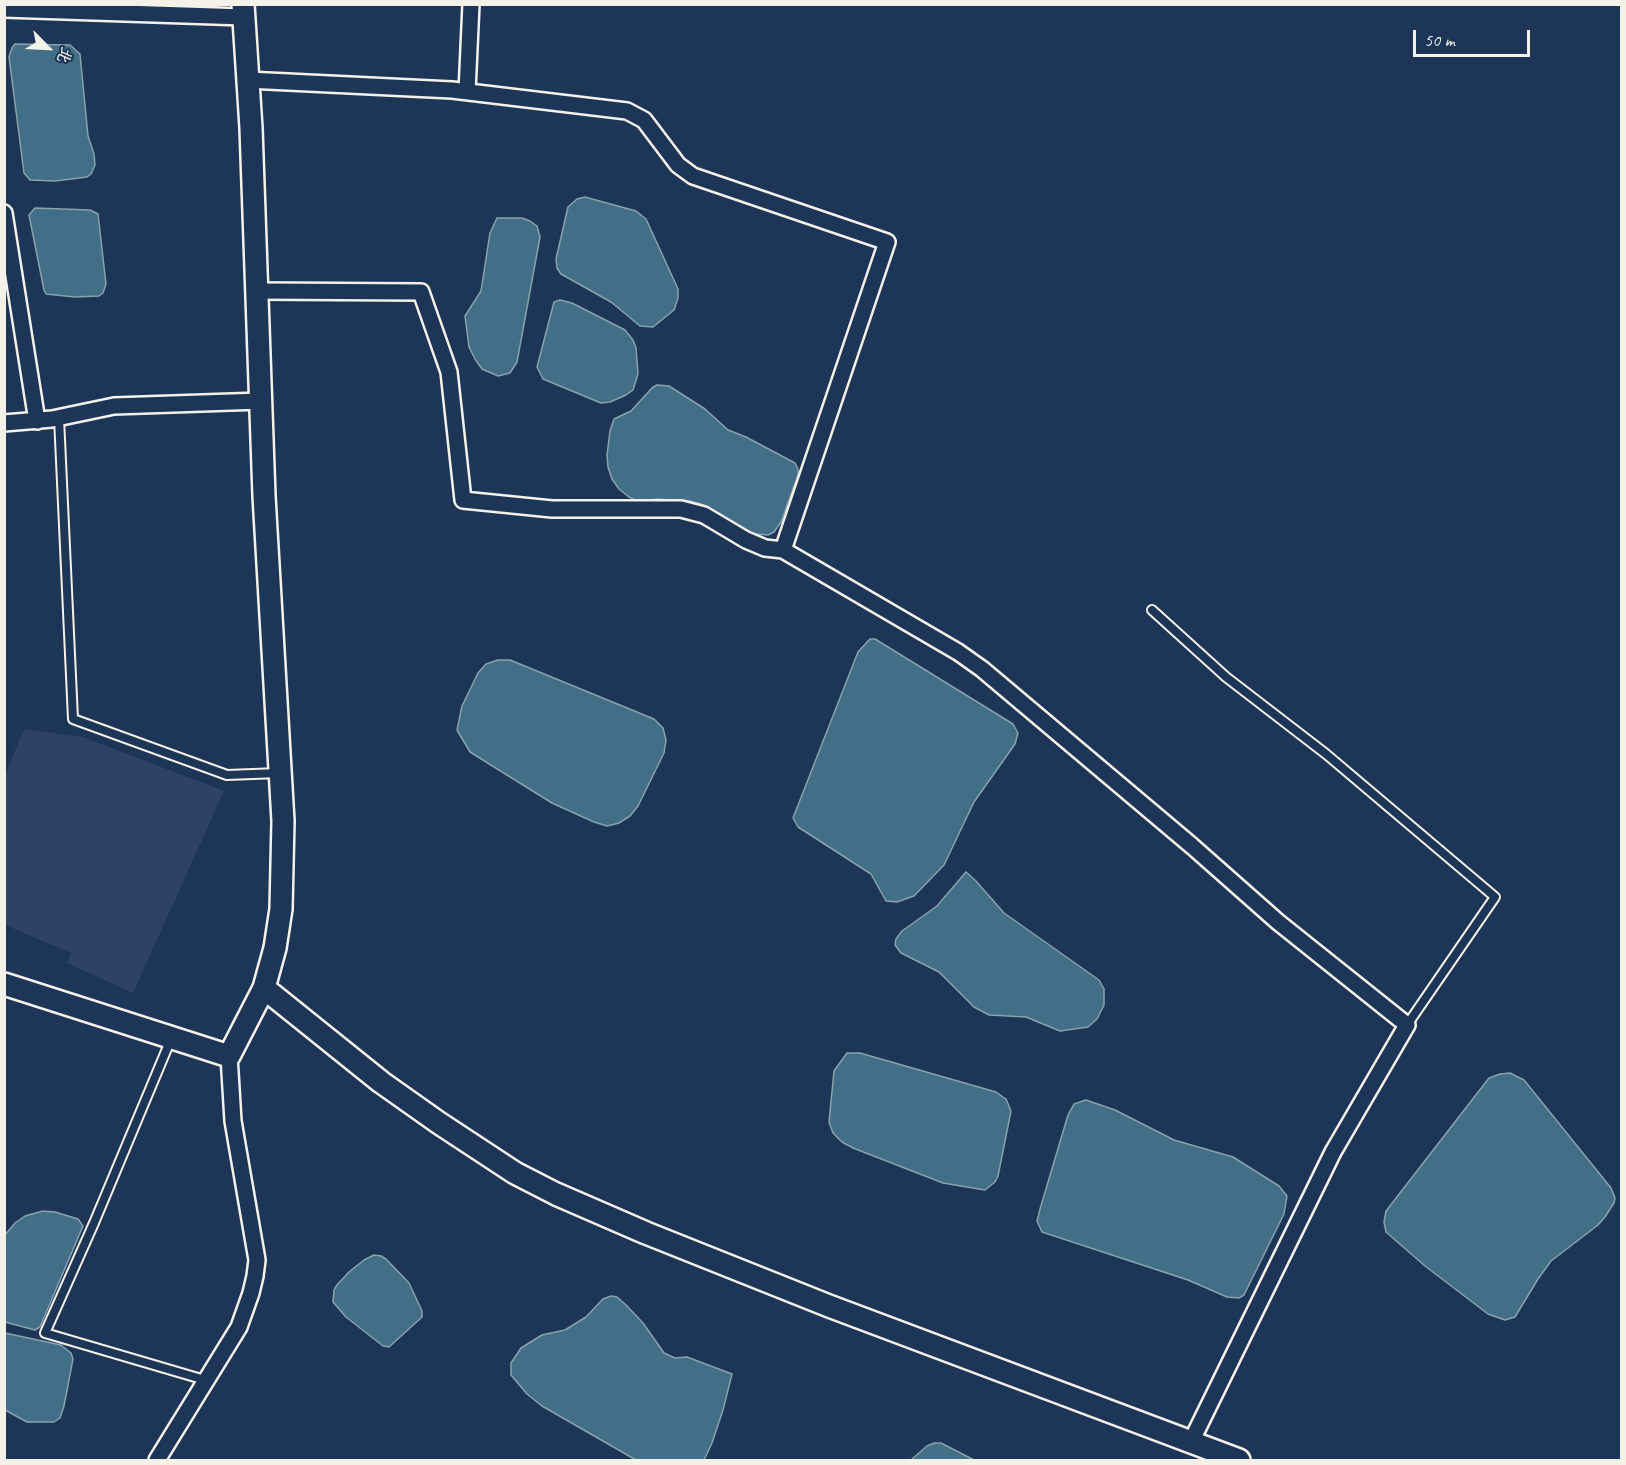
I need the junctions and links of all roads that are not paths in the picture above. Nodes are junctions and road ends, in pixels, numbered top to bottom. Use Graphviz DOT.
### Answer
graph roads {
  1 [pos="471,4"];
  2 [pos="4,9"];
  3 [pos="243,11"];
  4 [pos="248,80"];
  5 [pos="467,92"];
  6 [pos="4,213"];
  7 [pos="256,291"];
  8 [pos="261,401"];
  9 [pos="59,418"];
  10 [pos="37,421"];
  11 [pos="4,423"];
  12 [pos="783,550"];
  13 [pos="1152,610"];
  14 [pos="280,773"];
  15 [pos="4,984"];
  16 [pos="264,988"];
  17 [pos="1407,1025"];
  18 [pos="171,1037"];
  19 [pos="229,1056"];
  20 [pos="205,1380"];
  21 [pos="1191,1442"];
  22 [pos="157,1461"];
  23 [pos="1239,1461"];
  1 -- 5 [label="street"];
  2 -- 3 [label="street"];
  3 -- 4 [label="street"];
  4 -- 5 [label="street"];
  4 -- 7 [label="street"];
  5 -- 12 [label="street"];
  6 -- 10 [label="street"];
  7 -- 8 [label="street"];
  7 -- 12 [label="street"];
  8 -- 9 [label="street"];
  8 -- 14 [label="street"];
  9 -- 10 [label="street"];
  9 -- 14 [label="lane"];
  10 -- 11 [label="street"];
  12 -- 17 [label="street"];
  13 -- 17 [label="lane"];
  14 -- 16 [label="street"];
  15 -- 18 [label="street"];
  16 -- 19 [label="street"];
  16 -- 21 [label="street"];
  17 -- 21 [label="street"];
  18 -- 19 [label="street"];
  18 -- 20 [label="lane"];
  19 -- 20 [label="street"];
  20 -- 22 [label="street"];
  21 -- 23 [label="street"];
}
